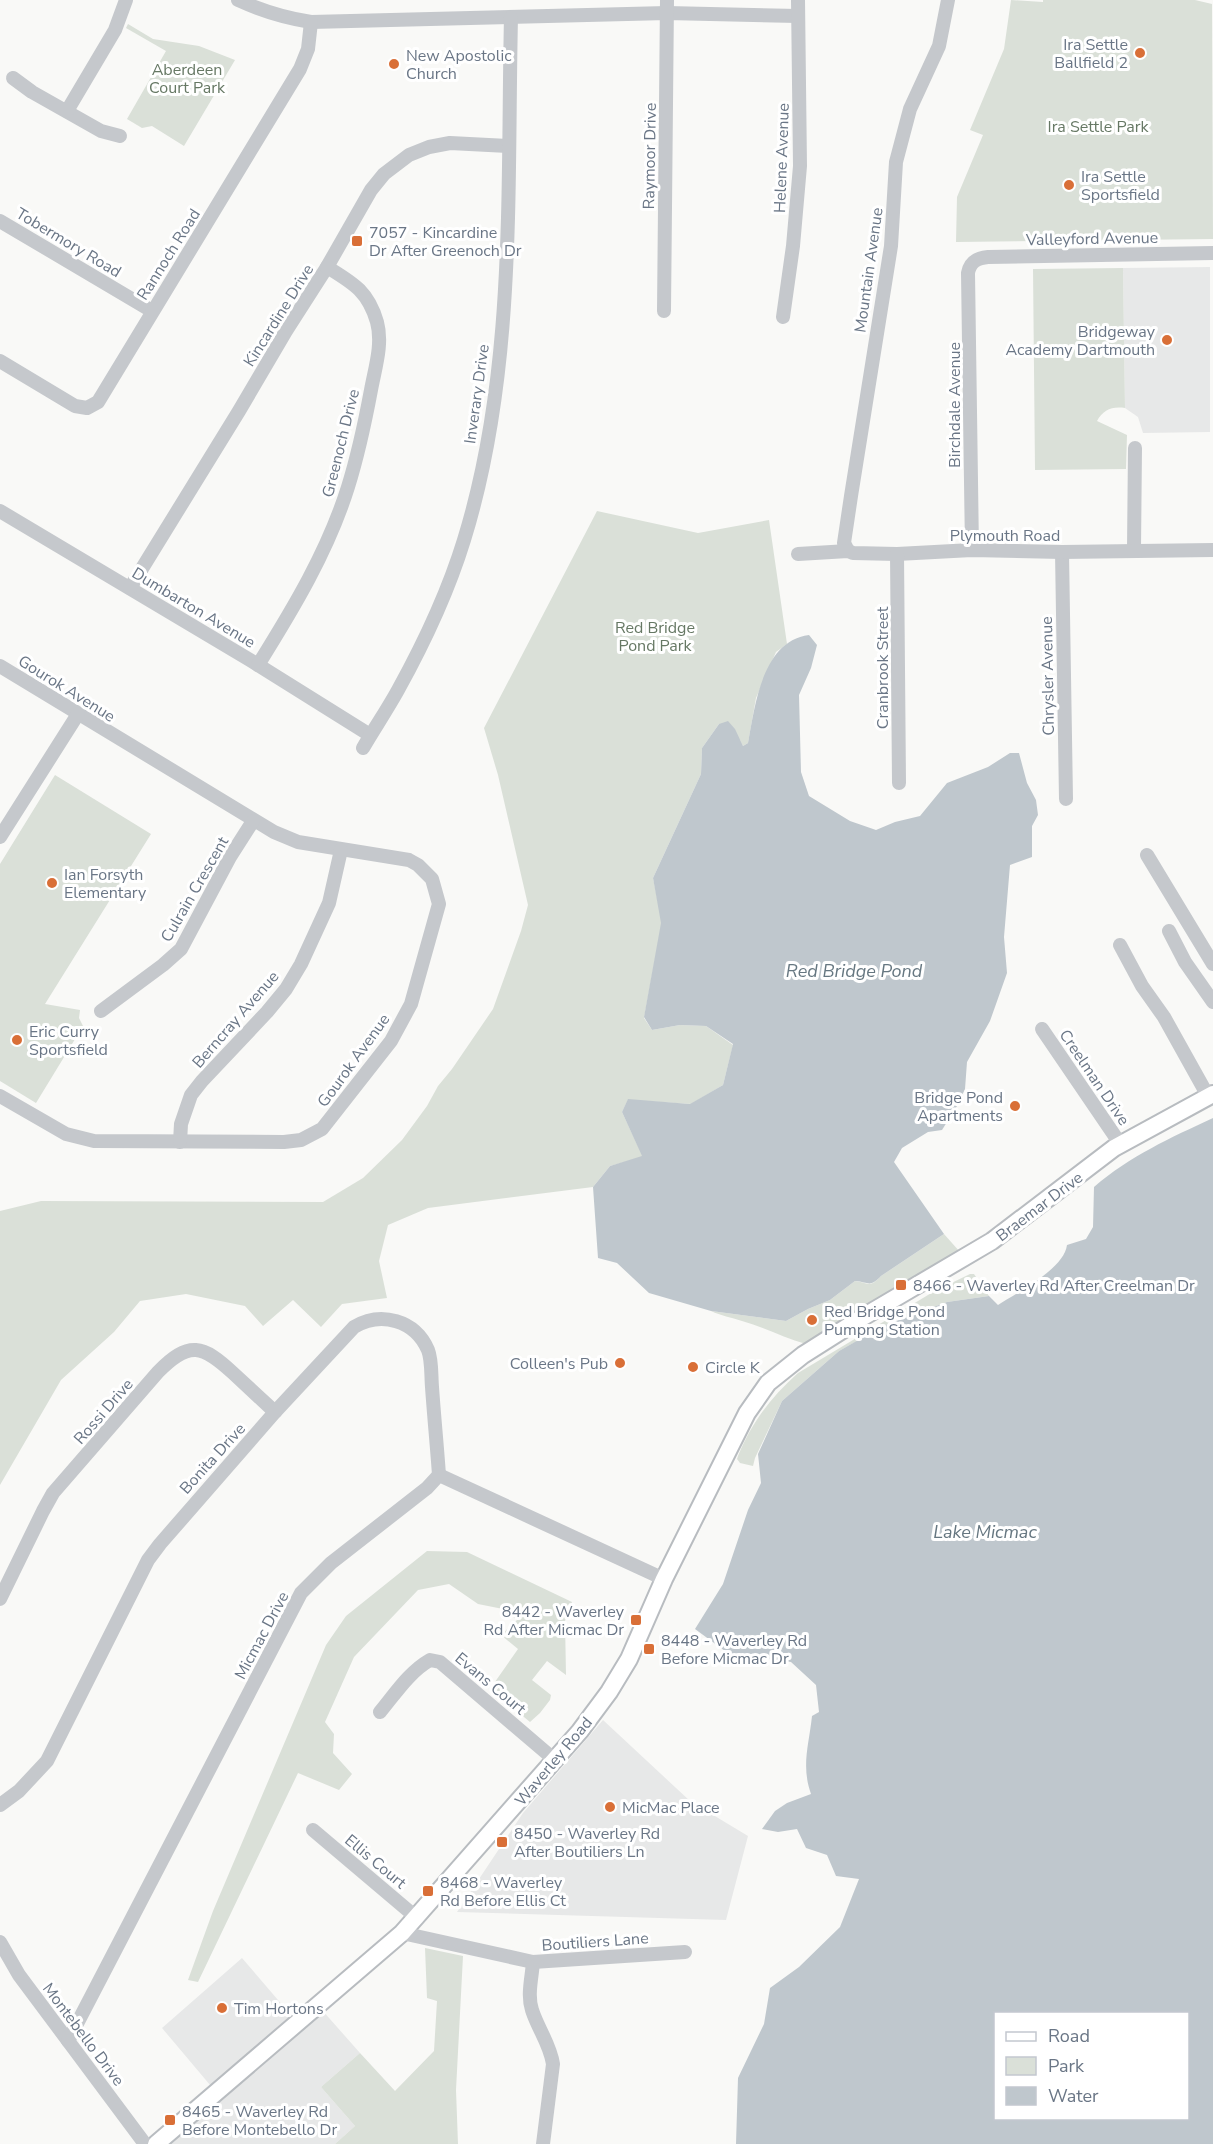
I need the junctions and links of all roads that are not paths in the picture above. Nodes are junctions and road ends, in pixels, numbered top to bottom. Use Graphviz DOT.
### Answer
graph roads {
  1 [pos="126,0"];
  2 [pos="238,0"];
  3 [pos="798,0"];
  4 [pos="948,0"];
  5 [pos="668,7"];
  6 [pos="798,16"];
  7 [pos="511,17"];
  8 [pos="311,22"];
  9 [pos="13,78"];
  10 [pos="67,111"];
  11 [pos="120,136"];
  12 [pos="508,146"];
  13 [pos="0,221"];
  14 [pos="1213,253"];
  15 [pos="973,262"];
  16 [pos="327,267"];
  17 [pos="152,311"];
  18 [pos="664,311"];
  19 [pos="783,317"];
  20 [pos="0,361"];
  21 [pos="1135,448"];
  22 [pos="0,511"];
  23 [pos="1134,549"];
  24 [pos="972,550"];
  25 [pos="1213,550"];
  26 [pos="848,551"];
  27 [pos="1062,552"];
  28 [pos="798,554"];
  29 [pos="897,554"];
  30 [pos="130,588"];
  31 [pos="258,665"];
  32 [pos="0,666"];
  33 [pos="78,714"];
  34 [pos="370,735"];
  35 [pos="363,748"];
  36 [pos="899,783"];
  37 [pos="1066,800"];
  38 [pos="6,815"];
  39 [pos="253,821"];
  40 [pos="0,837"];
  41 [pos="341,850"];
  42 [pos="1146,855"];
  43 [pos="1169,931"];
  44 [pos="1120,945"];
  45 [pos="1213,964"];
  46 [pos="1213,1002"];
  47 [pos="100,1011"];
  48 [pos="1042,1029"];
  49 [pos="1210,1095"];
  50 [pos="1,1098"];
  51 [pos="180,1142"];
  52 [pos="1121,1145"];
  53 [pos="863,1317"];
  54 [pos="275,1412"];
  55 [pos="439,1475"];
  56 [pos="664,1580"];
  57 [pos="0,1599"];
  58 [pos="380,1712"];
  59 [pos="556,1761"];
  60 [pos="0,1805"];
  61 [pos="313,1830"];
  62 [pos="417,1918"];
  63 [pos="402,1933"];
  64 [pos="0,1942"];
  65 [pos="686,1952"];
  66 [pos="533,1962"];
  67 [pos="68,2041"];
  68 [pos="145,2144"];
  69 [pos="156,2144"];
  70 [pos="543,2144"];
  1 -- 10 [label="street"];
  2 -- 8 [label="street"];
  3 -- 6 [label="street, Helene Avenue"];
  4 -- 26 [label="street, Mountain Avenue"];
  5 -- 6 [label="street"];
  5 -- 7 [label="street"];
  5 -- 18 [label="street, Raymoor Drive"];
  6 -- 19 [label="street, Helene Avenue"];
  7 -- 8 [label="street"];
  7 -- 12 [label="street, Inverary Drive"];
  8 -- 17 [label="street, Rannoch Road"];
  9 -- 10 [label="street"];
  10 -- 11 [label="street"];
  12 -- 16 [label="street, Kincardine Drive"];
  12 -- 34 [label="street, Inverary Drive"];
  13 -- 17 [label="street, Tobermory Road"];
  14 -- 15 [label="street, Valleyford Avenue"];
  15 -- 24 [label="street, Birchdale Avenue"];
  16 -- 30 [label="street, Kincardine Drive"];
  16 -- 31 [label="street, Greenoch Drive"];
  17 -- 20 [label="street, Rannoch Road"];
  21 -- 23 [label="street"];
  22 -- 30 [label="street, Dumbarton Avenue"];
  23 -- 25 [label="street, Plymouth Road"];
  23 -- 27 [label="street, Plymouth Road"];
  24 -- 27 [label="street, Plymouth Road"];
  24 -- 29 [label="street, Plymouth Road"];
  26 -- 28 [label="street, Plymouth Road"];
  26 -- 29 [label="street, Plymouth Road"];
  27 -- 37 [label="street, Chrysler Avenue"];
  29 -- 36 [label="street, Cranbrook Street"];
  30 -- 31 [label="street, Dumbarton Avenue"];
  31 -- 34 [label="street, Dumbarton Avenue"];
  32 -- 33 [label="street, Gourok Avenue"];
  33 -- 38 [label="street"];
  33 -- 39 [label="street, Gourok Avenue"];
  34 -- 35 [label="street, Inverary Drive"];
  38 -- 40 [label="street"];
  39 -- 41 [label="street, Gourok Avenue"];
  39 -- 47 [label="street, Culrain Crescent"];
  41 -- 51 [label="street, Berncray Avenue"];
  41 -- 51 [label="street, Gourok Avenue"];
  42 -- 45 [label="street"];
  43 -- 46 [label="street"];
  44 -- 49 [label="street"];
  48 -- 52 [label="street, Creelman Drive"];
  49 -- 52 [label="main road, Braemar Drive"];
  50 -- 51 [label="street, Gourok Avenue"];
  52 -- 53 [label="main road, Braemar Drive"];
  53 -- 56 [label="main road, Waverley Road"];
  54 -- 55 [label="street, Bonita Drive"];
  54 -- 57 [label="street, Rossi Drive"];
  54 -- 60 [label="street, Bonita Drive"];
  55 -- 56 [label="street"];
  55 -- 67 [label="street, Micmac Drive"];
  56 -- 59 [label="main road, Waverley Road"];
  58 -- 59 [label="street, Evans Court"];
  59 -- 62 [label="main road, Waverley Road"];
  61 -- 62 [label="street, Ellis Court"];
  62 -- 63 [label="main road, Waverley Road"];
  63 -- 66 [label="street, Boutiliers Lane"];
  63 -- 69 [label="main road, Waverley Road"];
  64 -- 67 [label="street, Montebello Drive"];
  65 -- 66 [label="street, Boutiliers Lane"];
  66 -- 70 [label="street"];
  67 -- 68 [label="street, Montebello Drive"];
}
